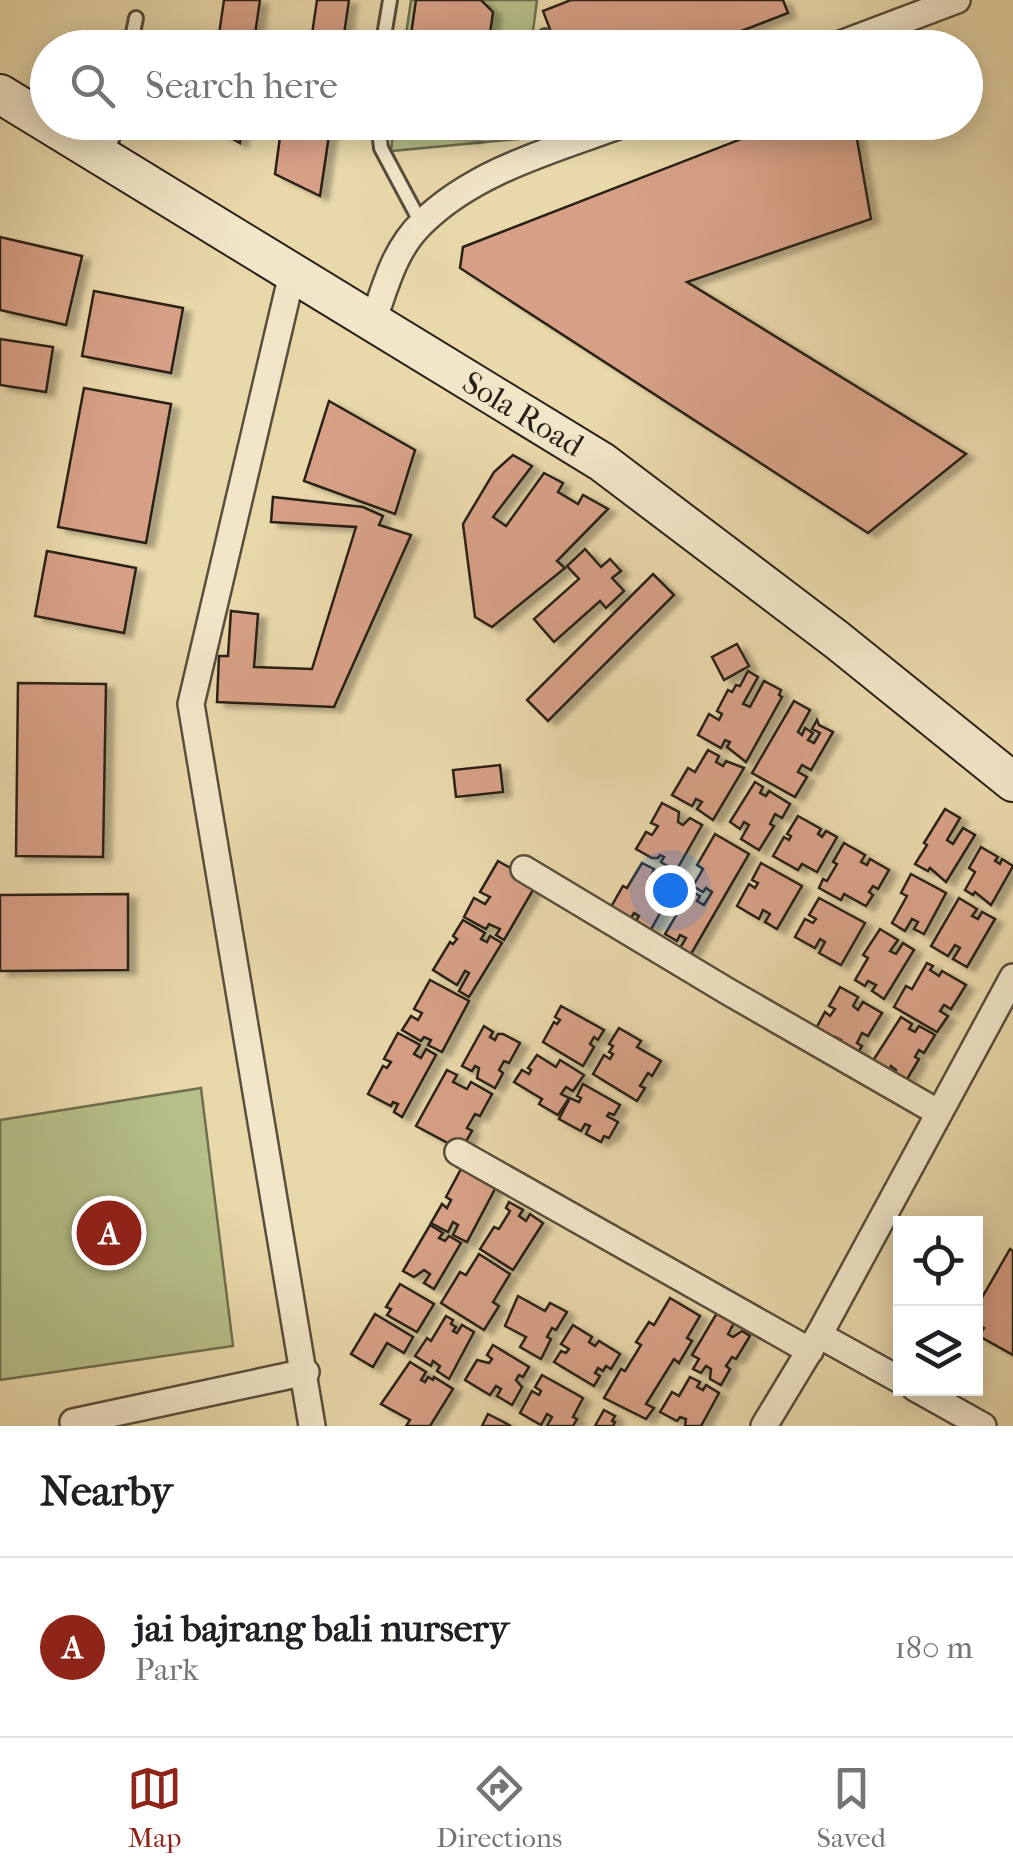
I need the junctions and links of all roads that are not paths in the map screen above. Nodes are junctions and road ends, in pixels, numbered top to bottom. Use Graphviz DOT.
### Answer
graph roads {
  1 [pos="390,0"];
  2 [pos="957,0"];
  3 [pos="136,18"];
  4 [pos="134,30"];
  5 [pos="385,30"];
  6 [pos="878,30"];
  7 [pos="0,71"];
  8 [pos="30,89"];
  9 [pos="0,94"];
  10 [pos="30,112"];
  11 [pos="75,140"];
  12 [pos="123,140"];
  13 [pos="380,140"];
  14 [pos="549,140"];
  15 [pos="581,140"];
  16 [pos="549,152"];
  17 [pos="422,223"];
  18 [pos="292,274"];
  19 [pos="379,304"];
  20 [pos="1013,755"];
  21 [pos="1013,782"];
  22 [pos="524,870"];
  23 [pos="1013,977"];
  24 [pos="939,1114"];
  25 [pos="458,1152"];
  26 [pos="814,1343"];
  27 [pos="306,1372"];
  28 [pos="893,1377"];
  29 [pos="929,1396"];
  30 [pos="74,1422"];
  31 [pos="312,1426"];
  32 [pos="764,1426"];
  33 [pos="982,1426"];
  1 -- 5 [label="lane"];
  2 -- 6 [label="street"];
  3 -- 4 [label="lane"];
  7 -- 8 [label="main road"];
  9 -- 10 [label="main road, Sola Road"];
  11 -- 18 [label="main road, Sola Road"];
  12 -- 19 [label="main road, Sola Road"];
  13 -- 17 [label="lane"];
  14 -- 16 [label="lane"];
  15 -- 16 [label="street"];
  16 -- 17 [label="street"];
  17 -- 19 [label="street"];
  18 -- 21 [label="main road, Sola Road"];
  18 -- 27 [label="street"];
  19 -- 20 [label="main road, Sola Road"];
  22 -- 24 [label="street"];
  23 -- 24 [label="street"];
  24 -- 26 [label="street"];
  25 -- 26 [label="street"];
  26 -- 28 [label="street"];
  26 -- 32 [label="street"];
  27 -- 30 [label="street"];
  27 -- 31 [label="street"];
  29 -- 33 [label="street"];
}
